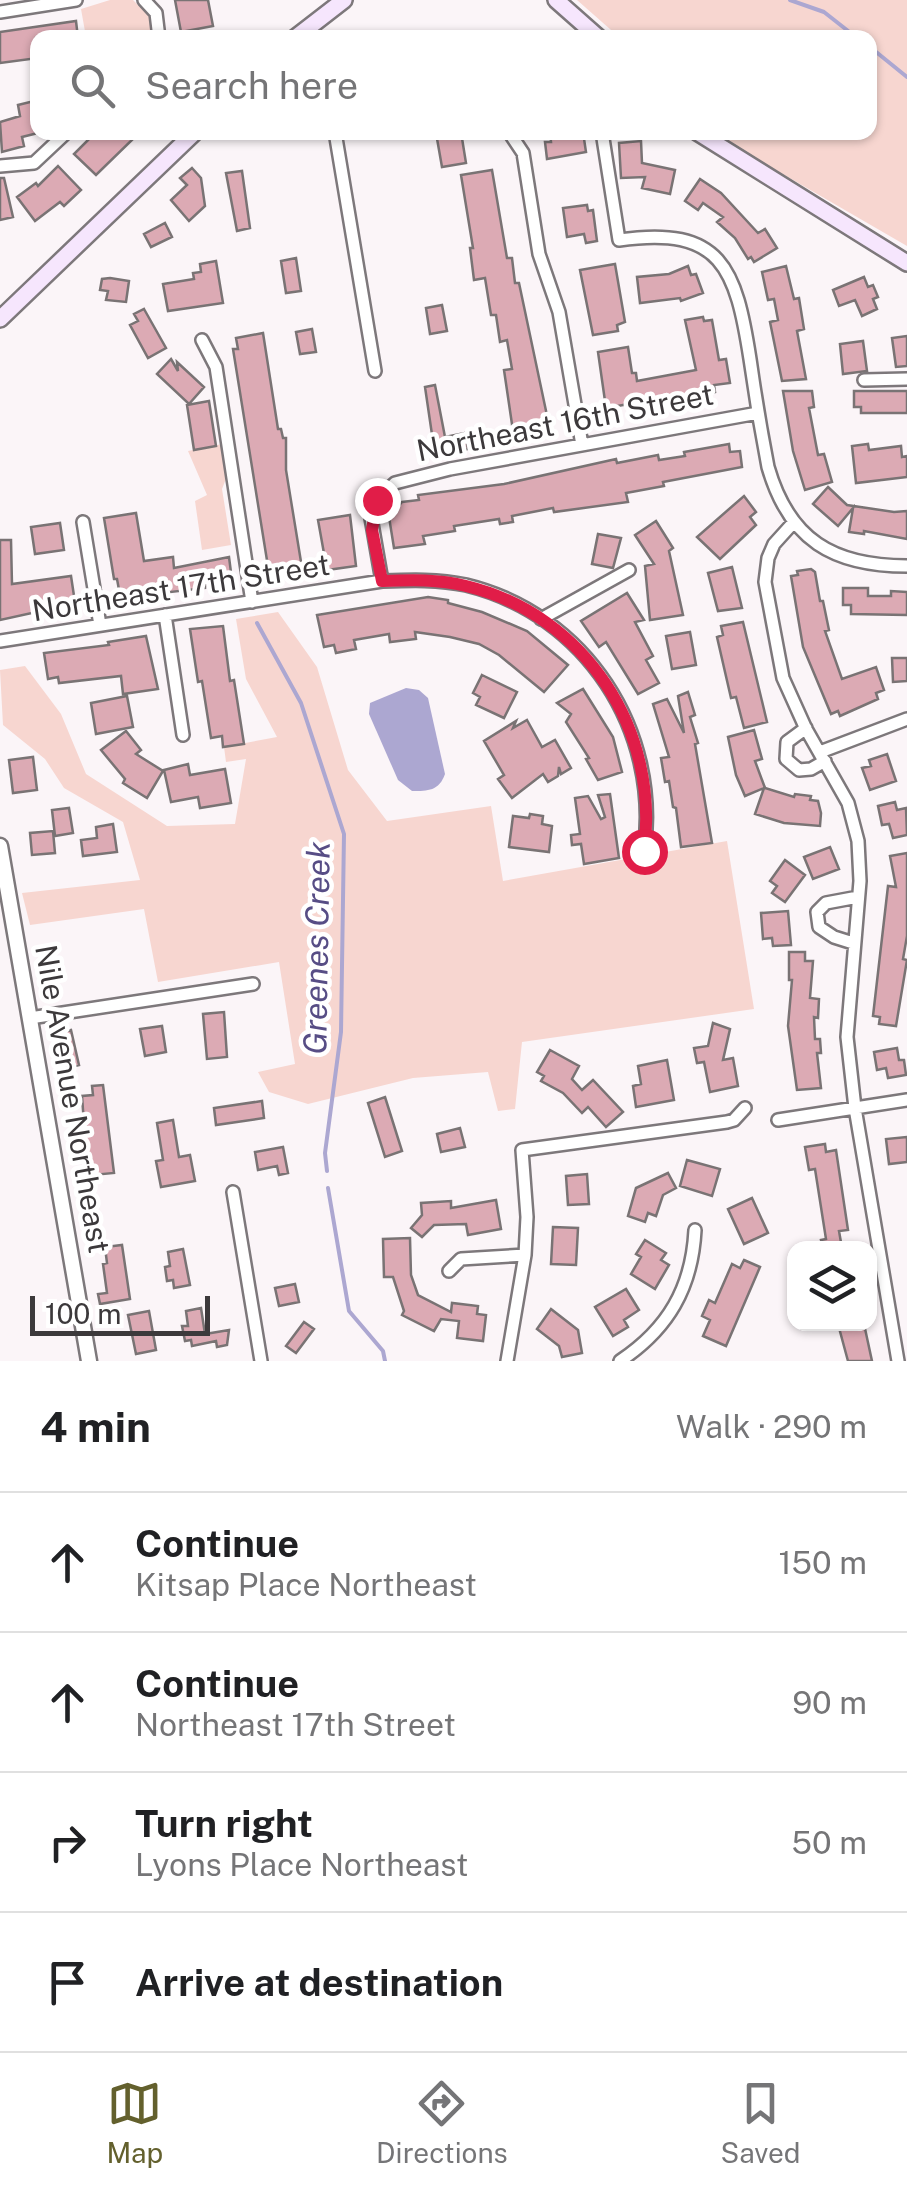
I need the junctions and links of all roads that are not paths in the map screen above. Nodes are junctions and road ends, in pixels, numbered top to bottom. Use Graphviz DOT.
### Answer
graph roads {
  1 [pos="76,0"];
  2 [pos="144,0"];
  3 [pos="344,0"];
  4 [pos="556,0"];
  5 [pos="0,12"];
  6 [pos="316,19"];
  7 [pos="158,30"];
  8 [pos="304,30"];
  9 [pos="318,30"];
  10 [pos="591,30"];
  11 [pos="58,140"];
  12 [pos="187,140"];
  13 [pos="336,140"];
  14 [pos="515,140"];
  15 [pos="603,140"];
  16 [pos="710,140"];
  17 [pos="0,166"];
  18 [pos="907,264"];
  19 [pos="0,319"];
  20 [pos="202,340"];
  21 [pos="375,371"];
  22 [pos="907,379"];
  23 [pos="864,380"];
  24 [pos="758,413"];
  25 [pos="582,444"];
  26 [pos="83,522"];
  27 [pos="793,523"];
  28 [pos="907,566"];
  29 [pos="629,570"];
  30 [pos="382,581"];
  31 [pos="252,602"];
  32 [pos="165,616"];
  33 [pos="541,619"];
  34 [pos="100,626"];
  35 [pos="0,641"];
  36 [pos="907,720"];
  37 [pos="806,728"];
  38 [pos="183,735"];
  39 [pos="823,756"];
  40 [pos="0,846"];
  41 [pos="644,851"];
  42 [pos="858,897"];
  43 [pos="853,943"];
  44 [pos="254,984"];
  45 [pos="30,1018"];
  46 [pos="907,1100"];
  47 [pos="745,1108"];
  48 [pos="855,1108"];
  49 [pos="778,1120"];
  50 [pos="233,1192"];
  51 [pos="695,1230"];
  52 [pos="525,1255"];
  53 [pos="450,1270"];
  54 [pos="907,1317"];
  55 [pos="891,1319"];
  56 [pos="89,1361"];
  57 [pos="261,1361"];
  58 [pos="507,1361"];
  59 [pos="620,1361"];
  60 [pos="898,1361"];
  1 -- 5 [label="street"];
  2 -- 7 [label="street"];
  3 -- 6 [label="main road"];
  4 -- 10 [label="main road"];
  6 -- 8 [label="main road"];
  6 -- 9 [label="street"];
  11 -- 17 [label="street"];
  12 -- 19 [label="main road"];
  13 -- 21 [label="street"];
  14 -- 25 [label="street"];
  15 -- 24 [label="street"];
  16 -- 18 [label="main road"];
  20 -- 31 [label="street"];
  22 -- 23 [label="street"];
  24 -- 25 [label="street, Northeast 16th Street"];
  24 -- 27 [label="street"];
  25 -- 30 [label="street, Northeast 16th Street"];
  26 -- 34 [label="street"];
  27 -- 28 [label="street"];
  27 -- 37 [label="street"];
  29 -- 33 [label="street"];
  30 -- 31 [label="street, Northeast 17th Street"];
  30 -- 33 [label="street, Northeast 17th Street"];
  31 -- 32 [label="street, Northeast 17th Street"];
  32 -- 34 [label="street, Northeast 17th Street"];
  32 -- 38 [label="street"];
  33 -- 41 [label="street, Northeast 17th Street"];
  34 -- 35 [label="street, Northeast 17th Street"];
  36 -- 39 [label="street"];
  37 -- 39 [label="street"];
  37 -- 39 [label="street"];
  39 -- 42 [label="street"];
  40 -- 45 [label="street, Nile Avenue Northeast"];
  42 -- 43 [label="street"];
  42 -- 43 [label="street"];
  43 -- 48 [label="street"];
  44 -- 45 [label="street"];
  45 -- 56 [label="street, Nile Avenue Northeast"];
  46 -- 48 [label="street"];
  47 -- 52 [label="street"];
  48 -- 49 [label="street"];
  48 -- 55 [label="street"];
  50 -- 57 [label="street"];
  51 -- 59 [label="street"];
  52 -- 53 [label="street"];
  52 -- 58 [label="street"];
  54 -- 55 [label="street"];
  55 -- 60 [label="street"];
}
